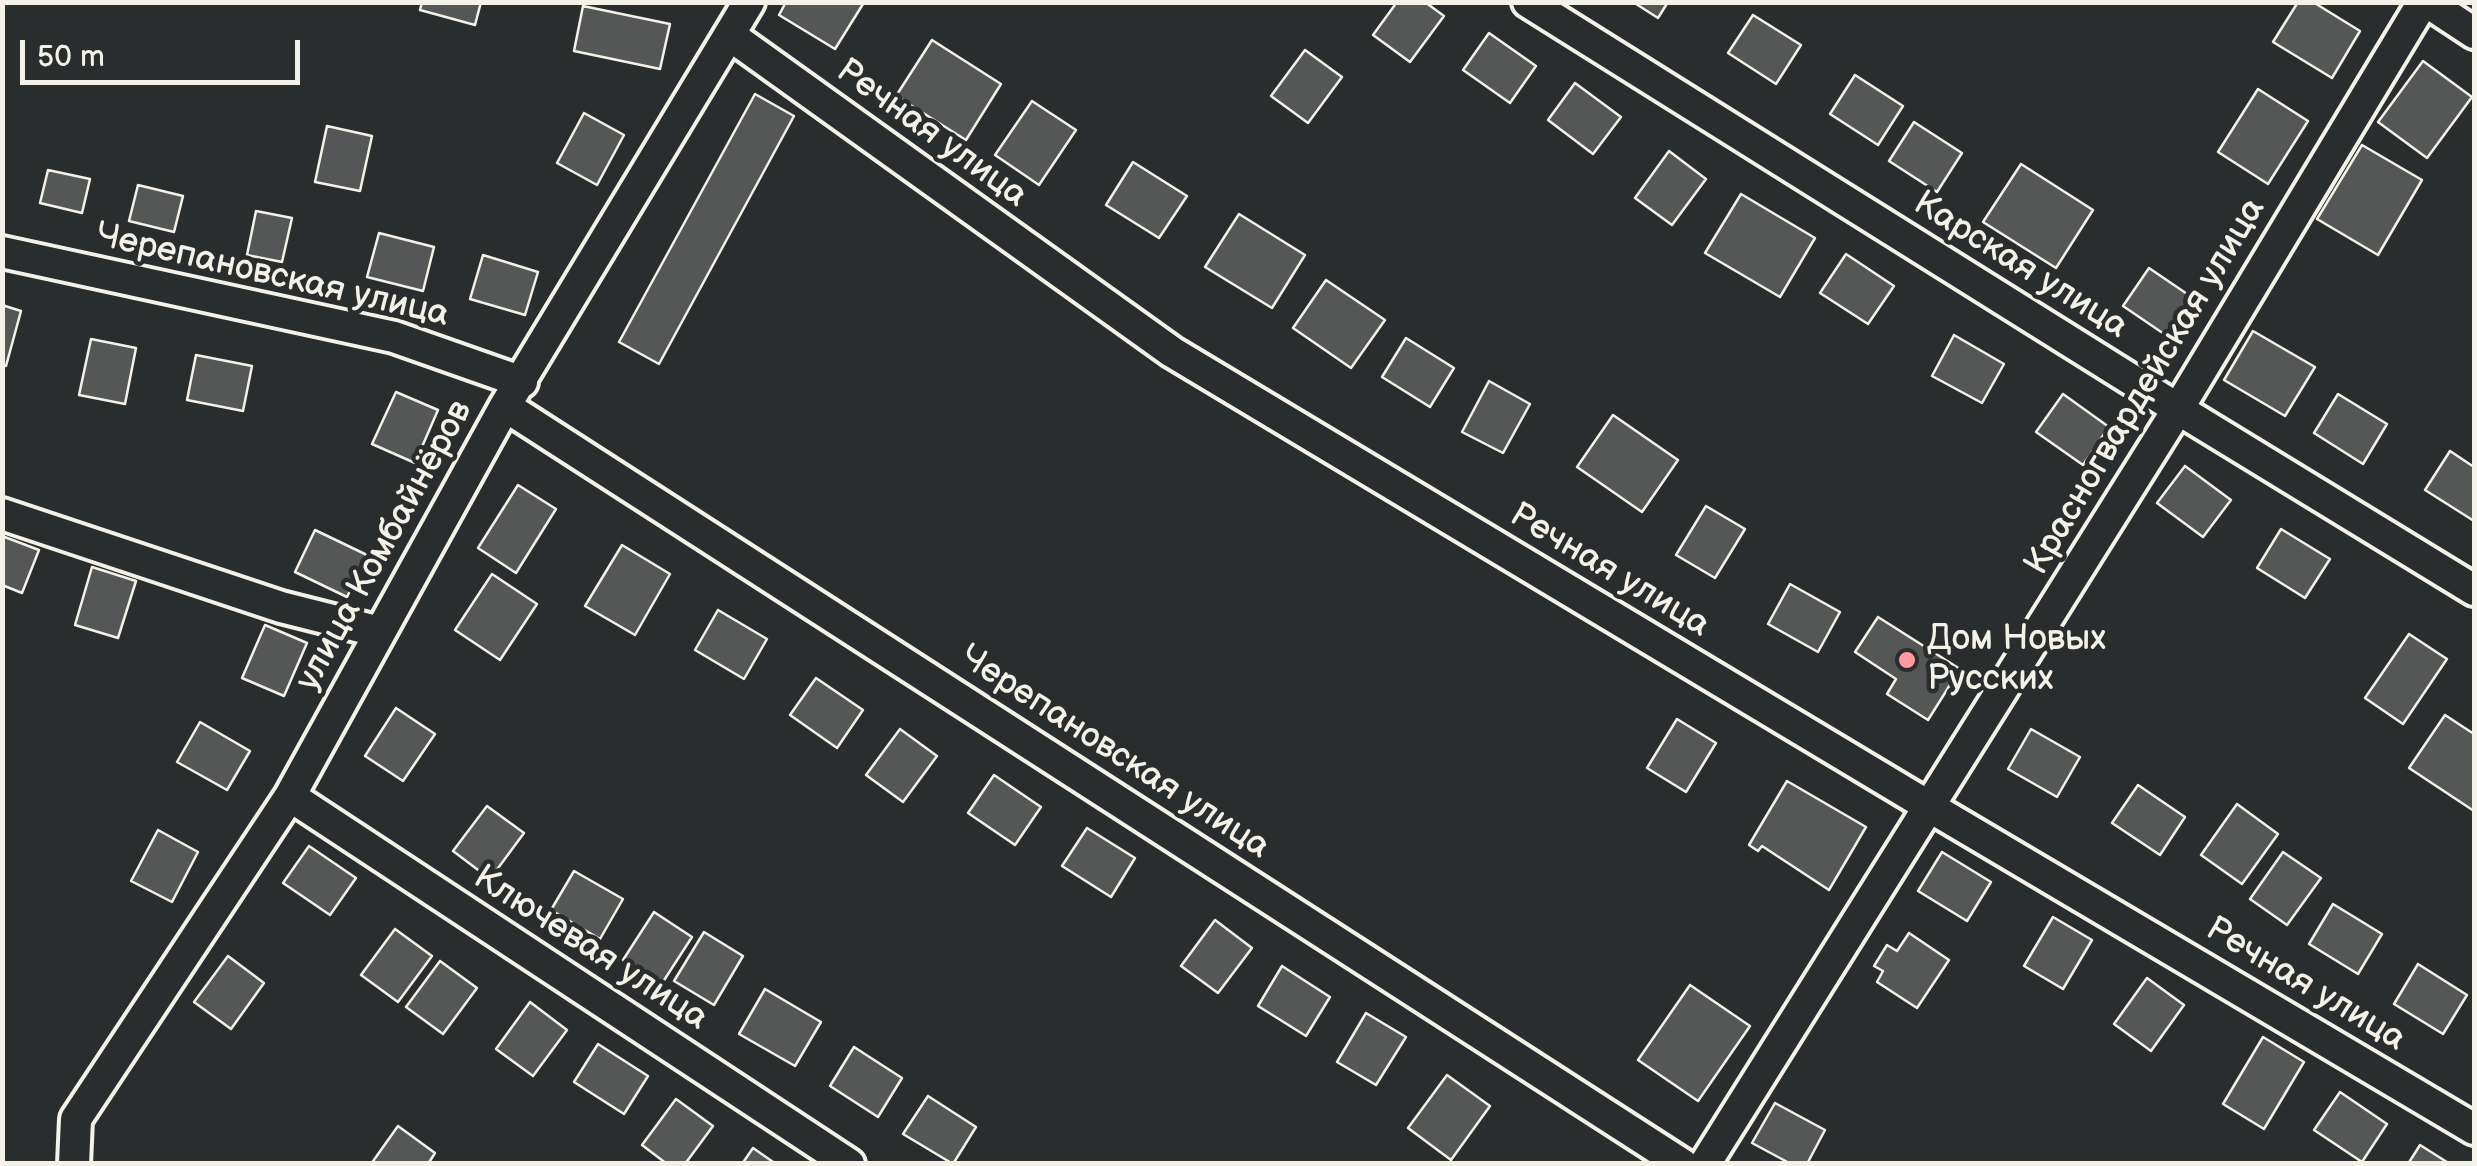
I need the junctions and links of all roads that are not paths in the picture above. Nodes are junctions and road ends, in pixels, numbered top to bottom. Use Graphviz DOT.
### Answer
graph roads {
  1 [pos="750,2"];
  2 [pos="1528,2"];
  3 [pos="2425,2"];
  4 [pos="2474,32"];
  5 [pos="731,36"];
  6 [pos="2,252"];
  7 [pos="514,394"];
  8 [pos="2178,410"];
  9 [pos="2,514"];
  10 [pos="2474,590"];
  11 [pos="380,632"];
  12 [pos="290,796"];
  13 [pos="1930,808"];
  14 [pos="2474,1129"];
  15 [pos="74,1164"];
  16 [pos="850,1164"];
  17 [pos="1682,1164"];
  18 [pos="1705,1164"];
  1 -- 5 [label="street, улица Комбайнёров"];
  2 -- 8 [label="street, Карская улица"];
  3 -- 4 [label="street"];
  3 -- 8 [label="street, Красногвардейская улица"];
  5 -- 7 [label="street, улица Комбайнёров"];
  5 -- 13 [label="street, Речная улица"];
  6 -- 7 [label="street, Черепановская улица"];
  7 -- 11 [label="street, улица Комбайнёров"];
  7 -- 17 [label="street, Черепановская улица"];
  8 -- 10 [label="street, Карская улица"];
  8 -- 13 [label="street, Красногвардейская улица"];
  9 -- 11 [label="street"];
  11 -- 12 [label="street, улица Комбайнёров"];
  12 -- 15 [label="street, улица Комбайнёров"];
  12 -- 16 [label="street, Ключевая улица"];
  13 -- 14 [label="street, Речная улица"];
  13 -- 18 [label="street, Красногвардейская улица"];
}
